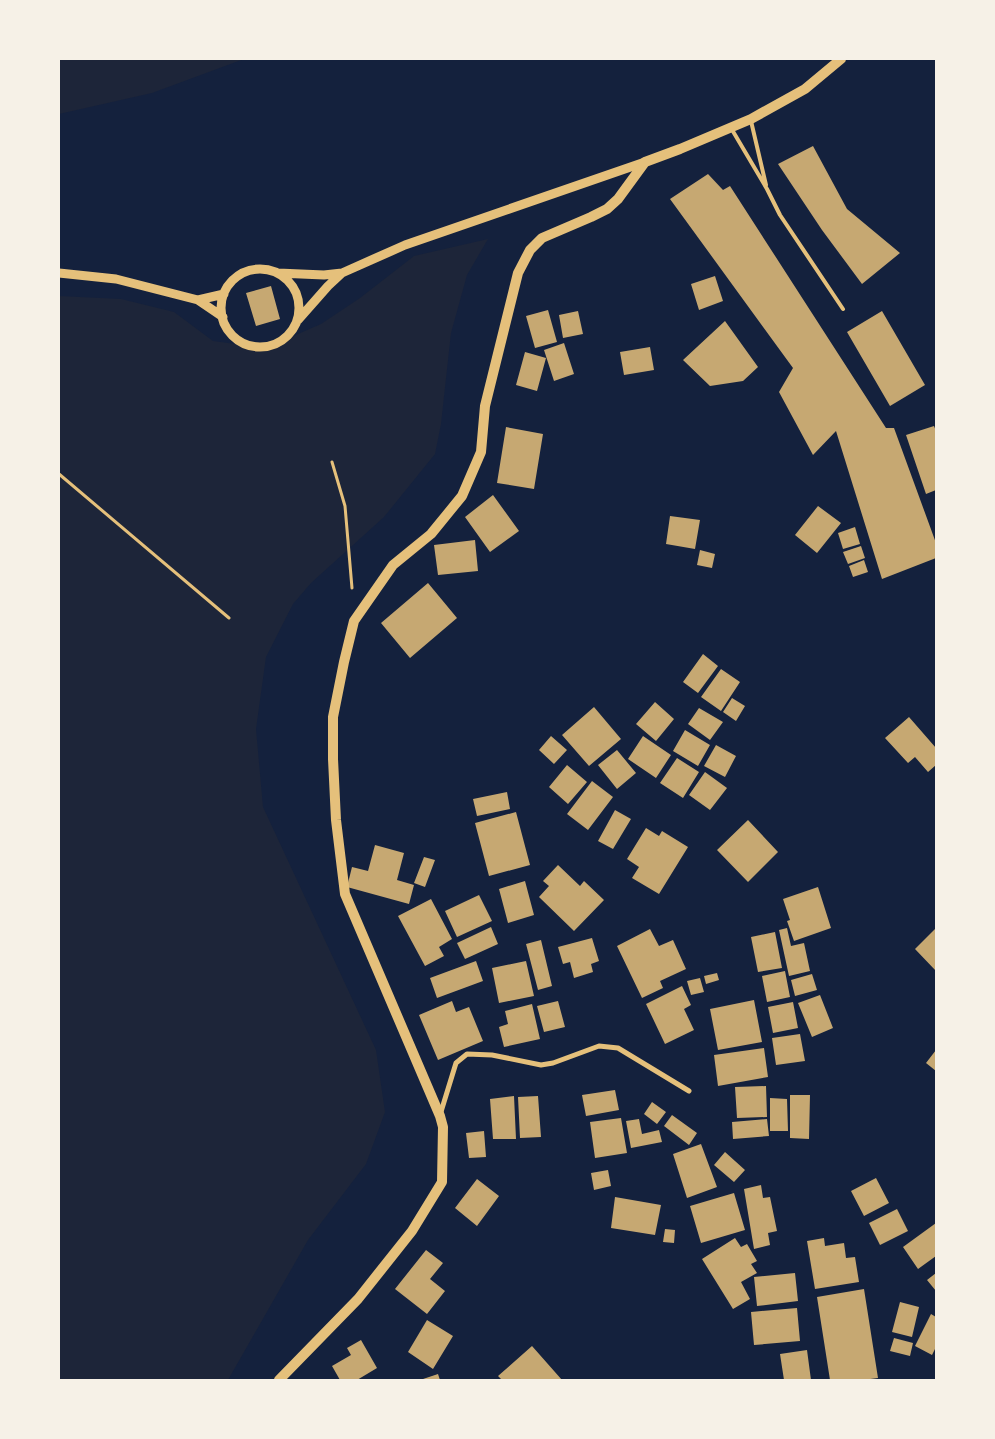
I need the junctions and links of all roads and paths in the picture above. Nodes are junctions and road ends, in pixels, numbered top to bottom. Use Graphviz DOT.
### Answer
graph roads {
  1 [pos="841,59"];
  2 [pos="751,119"];
  3 [pos="731,128"];
  4 [pos="645,162"];
  5 [pos="767,189"];
  6 [pos="342,272"];
  7 [pos="59,273"];
  8 [pos="278,273"];
  9 [pos="224,294"];
  10 [pos="198,300"];
  11 [pos="843,309"];
  12 [pos="223,317"];
  13 [pos="296,321"];
  14 [pos="332,462"];
  15 [pos="59,474"];
  16 [pos="229,618"];
  17 [pos="354,621"];
  18 [pos="689,1092"];
  19 [pos="440,1116"];
  20 [pos="279,1380"];
  1 -- 2 [label="main road"];
  2 -- 3 [label="main road"];
  2 -- 5 [label="lane"];
  3 -- 4 [label="main road"];
  3 -- 5 [label="lane"];
  4 -- 6 [label="street"];
  4 -- 17 [label="main road"];
  5 -- 11 [label="lane"];
  6 -- 8 [label="street"];
  6 -- 13 [label="street"];
  7 -- 10 [label="street"];
  8 -- 9 [label="street"];
  8 -- 13 [label="street"];
  9 -- 10 [label="street"];
  9 -- 12 [label="street"];
  10 -- 12 [label="street"];
  12 -- 13 [label="street"];
  14 -- 17 [label="path"];
  15 -- 16 [label="path"];
  17 -- 19 [label="main road"];
  18 -- 19 [label="street"];
  19 -- 20 [label="main road"];
}
